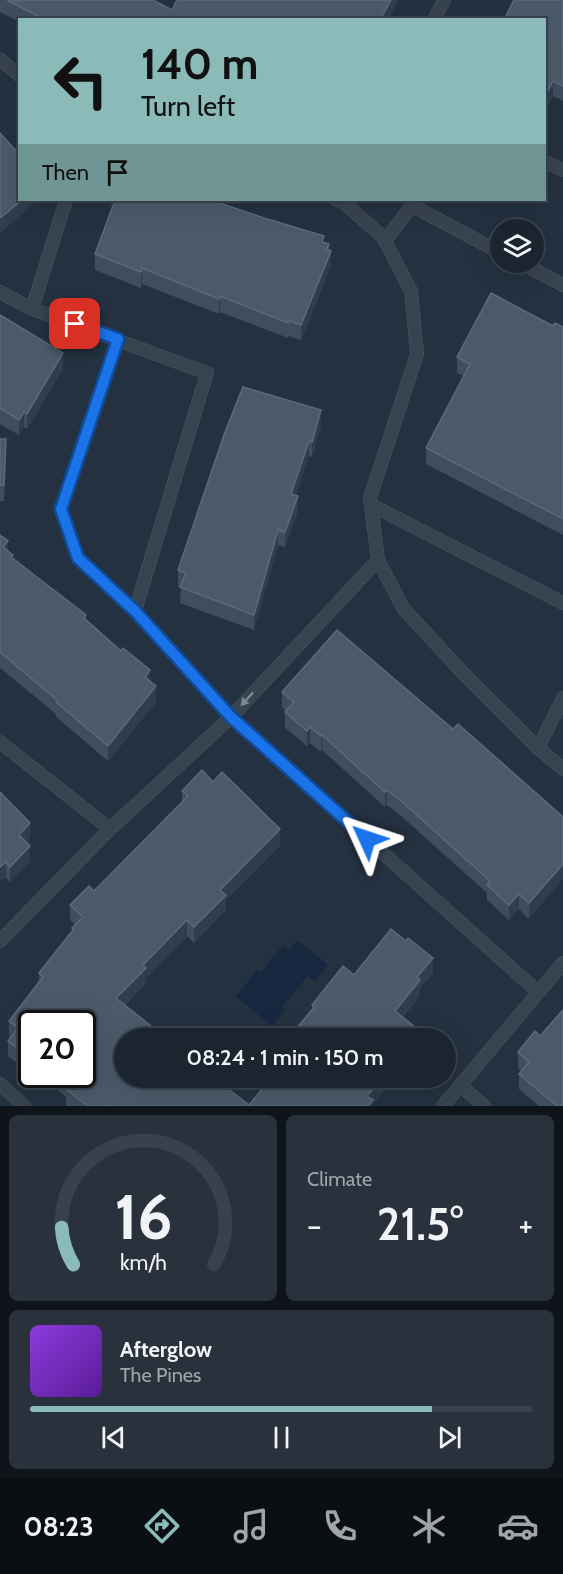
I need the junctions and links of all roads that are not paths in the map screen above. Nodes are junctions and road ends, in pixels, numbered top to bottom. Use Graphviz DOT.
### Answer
graph roads {
  1 [pos="444,0"];
  2 [pos="435,18"];
  3 [pos="0,59"];
  4 [pos="18,74"];
  5 [pos="546,162"];
  6 [pos="563,170"];
  7 [pos="66,201"];
  8 [pos="342,201"];
  9 [pos="414,203"];
  10 [pos="385,242"];
  11 [pos="490,247"];
  12 [pos="541,273"];
  13 [pos="563,285"];
  14 [pos="0,292"];
  15 [pos="32,309"];
  16 [pos="118,339"];
  17 [pos="371,506"];
  18 [pos="378,560"];
  19 [pos="563,603"];
  20 [pos="135,611"];
  21 [pos="563,698"];
  22 [pos="231,717"];
  23 [pos="0,742"];
  24 [pos="538,748"];
  25 [pos="563,769"];
  26 [pos="110,829"];
  27 [pos="0,942"];
  28 [pos="563,963"];
  29 [pos="538,992"];
  30 [pos="0,1084"];
  31 [pos="460,1085"];
  32 [pos="24,1106"];
  33 [pos="443,1106"];
  34 [pos="484,1106"];
  1 -- 2 [label="lane"];
  3 -- 4 [label="lane"];
  5 -- 6 [label="lane"];
  7 -- 15 [label="lane"];
  8 -- 10 [label="lane"];
  9 -- 10 [label="lane"];
  9 -- 11 [label="lane"];
  10 -- 17 [label="lane"];
  12 -- 13 [label="lane"];
  14 -- 15 [label="lane"];
  15 -- 16 [label="lane"];
  16 -- 20 [label="lane"];
  16 -- 20 [label="lane"];
  17 -- 18 [label="lane"];
  17 -- 19 [label="lane"];
  18 -- 22 [label="lane, one-way"];
  18 -- 24 [label="lane"];
  20 -- 22 [label="lane"];
  21 -- 24 [label="lane"];
  22 -- 26 [label="lane"];
  22 -- 29 [label="lane"];
  23 -- 26 [label="lane"];
  24 -- 25 [label="lane"];
  26 -- 27 [label="lane"];
  28 -- 29 [label="lane"];
  29 -- 31 [label="lane"];
  30 -- 32 [label="lane"];
  31 -- 33 [label="lane"];
  31 -- 34 [label="lane"];
}
